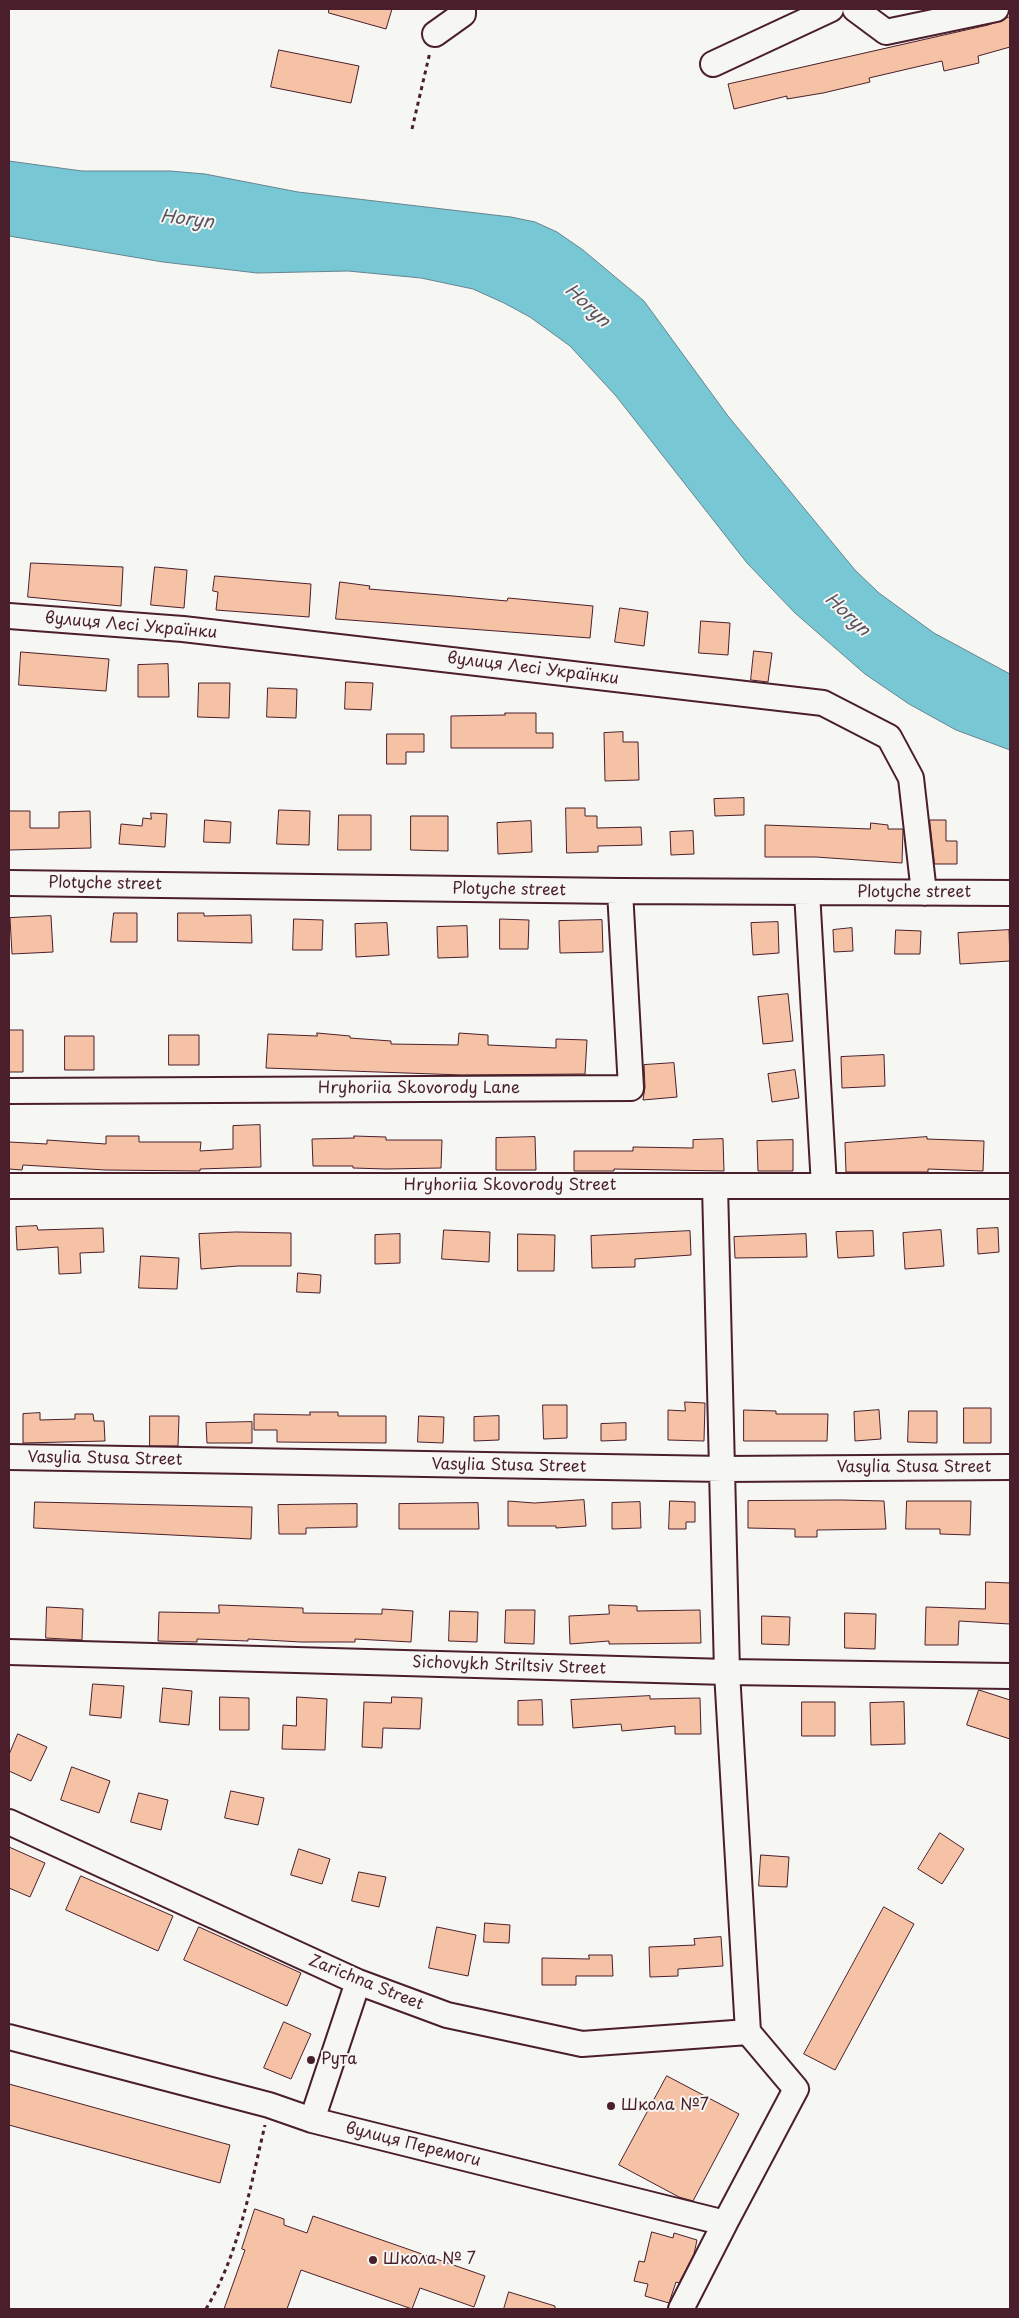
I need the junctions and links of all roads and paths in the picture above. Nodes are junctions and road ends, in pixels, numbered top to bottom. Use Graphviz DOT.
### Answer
graph roads {
  1 [pos="463,9"];
  2 [pos="831,9"];
  3 [pos="855,9"];
  4 [pos="996,9"];
  5 [pos="434,34"];
  6 [pos="713,64"];
  7 [pos="412,129"];
  8 [pos="9,616"];
  9 [pos="9,883"];
  10 [pos="620,891"];
  11 [pos="807,892"];
  12 [pos="924,893"];
  13 [pos="1010,893"];
  14 [pos="9,1091"];
  15 [pos="9,1186"];
  16 [pos="715,1186"];
  17 [pos="824,1186"];
  18 [pos="1010,1186"];
  19 [pos="9,1457"];
  20 [pos="1010,1467"];
  21 [pos="723,1469"];
  22 [pos="9,1652"];
  23 [pos="727,1672"];
  24 [pos="1010,1676"];
  25 [pos="9,1822"];
  26 [pos="358,1982"];
  27 [pos="748,2032"];
  28 [pos="9,2037"];
  29 [pos="269,2105"];
  30 [pos="312,2120"];
  31 [pos="725,2223"];
  32 [pos="206,2309"];
  33 [pos="681,2309"];
  1 -- 5 [label="street"];
  2 -- 6 [label="street"];
  3 -- 4 [label="street"];
  5 -- 7 [label="path"];
  8 -- 12 [label="street, вулиця Лесі Українки"];
  9 -- 10 [label="street, Plotyche street"];
  10 -- 11 [label="street, Plotyche street"];
  10 -- 14 [label="street, Hryhoriia Skovorody Lane"];
  11 -- 12 [label="street, Plotyche street"];
  11 -- 17 [label="street"];
  12 -- 13 [label="street, Plotyche street"];
  15 -- 16 [label="street, Hryhoriia Skovorody Street"];
  16 -- 17 [label="street, Hryhoriia Skovorody Street"];
  16 -- 21 [label="street"];
  17 -- 18 [label="street, Hryhoriia Skovorody Street"];
  19 -- 21 [label="street, Vasylia Stusa Street"];
  20 -- 21 [label="street, Vasylia Stusa Street"];
  21 -- 23 [label="street"];
  22 -- 23 [label="street, Sichovykh Striltsiv Street"];
  23 -- 24 [label="street, Sichovykh Striltsiv Street"];
  23 -- 27 [label="street"];
  25 -- 26 [label="street, Zarichna Street"];
  26 -- 27 [label="street, Zarichna Street"];
  26 -- 30 [label="street"];
  27 -- 31 [label="street"];
  28 -- 29 [label="street, вулиця Перемоги"];
  29 -- 30 [label="street, вулиця Перемоги"];
  29 -- 32 [label="path"];
  30 -- 31 [label="street, вулиця Перемоги"];
  31 -- 33 [label="street"];
}
